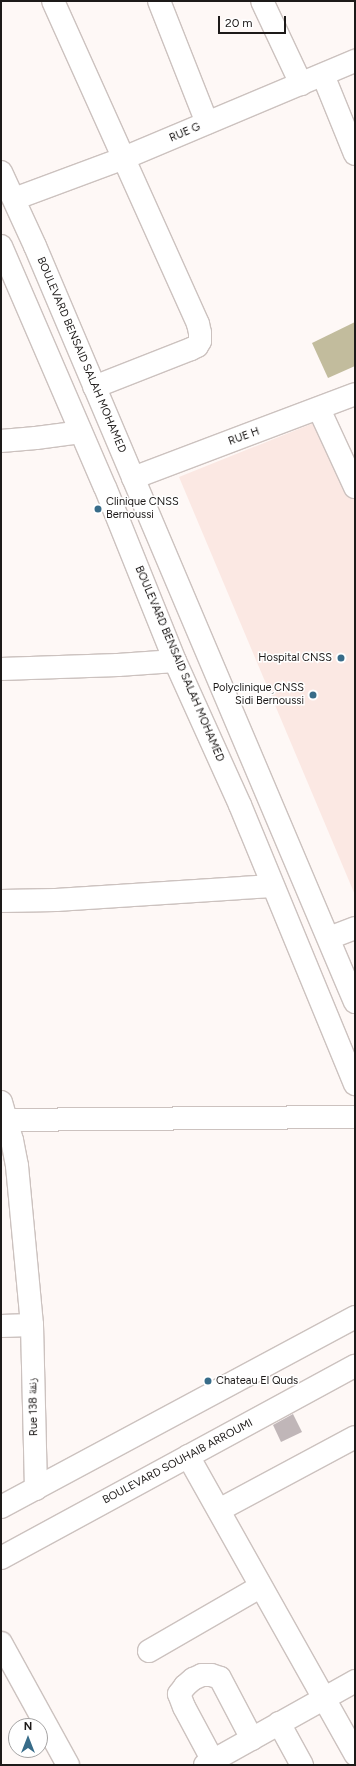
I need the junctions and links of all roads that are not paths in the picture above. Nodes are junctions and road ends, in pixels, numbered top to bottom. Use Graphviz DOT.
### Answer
graph roads {
  1 [pos="53,1"];
  2 [pos="159,1"];
  3 [pos="262,1"];
  4 [pos="355,61"];
  5 [pos="323,75"];
  6 [pos="300,84"];
  7 [pos="207,123"];
  8 [pos="355,154"];
  9 [pos="124,158"];
  10 [pos="1,172"];
  11 [pos="14,199"];
  12 [pos="2,252"];
  13 [pos="94,387"];
  14 [pos="355,394"];
  15 [pos="319,409"];
  16 [pos="81,432"];
  17 [pos="1,441"];
  18 [pos="133,478"];
  19 [pos="355,487"];
  20 [pos="175,660"];
  21 [pos="1,669"];
  22 [pos="273,886"];
  23 [pos="1,901"];
  24 [pos="355,928"];
  25 [pos="329,938"];
  26 [pos="355,1002"];
  27 [pos="355,1084"];
  28 [pos="3,1114"];
  29 [pos="355,1117"];
  30 [pos="355,1317"];
  31 [pos="32,1324"];
  32 [pos="1,1326"];
  33 [pos="355,1366"];
  34 [pos="355,1437"];
  35 [pos="188,1456"];
  36 [pos="36,1489"];
  37 [pos="1,1507"];
  38 [pos="219,1510"];
  39 [pos="1,1558"];
  40 [pos="260,1587"];
  41 [pos="1,1643"];
  42 [pos="149,1651"];
  43 [pos="355,1681"];
  44 [pos="322,1699"];
  45 [pos="279,1723"];
  46 [pos="252,1738"];
  47 [pos="355,1754"];
  48 [pos="209,1763"];
  49 [pos="68,1765"];
  50 [pos="302,1765"];
  1 -- 9 [label="street"];
  2 -- 7 [label="street"];
  3 -- 6 [label="street"];
  4 -- 5 [label="street, RUE G"];
  5 -- 6 [label="street, RUE G"];
  5 -- 8 [label="street"];
  6 -- 7 [label="street, RUE G"];
  7 -- 9 [label="street, RUE G"];
  9 -- 11 [label="street, RUE G"];
  9 -- 13 [label="street"];
  10 -- 11 [label="street, BOULEVARD BENSAID SALAH MOHAMED"];
  11 -- 13 [label="street, BOULEVARD BENSAID SALAH MOHAMED"];
  12 -- 16 [label="street, BOULEVARD BENSAID SALAH MOHAMED"];
  13 -- 18 [label="street, BOULEVARD BENSAID SALAH MOHAMED"];
  14 -- 15 [label="street, RUE H"];
  15 -- 18 [label="street, RUE H"];
  15 -- 19 [label="street"];
  16 -- 17 [label="street"];
  16 -- 20 [label="street, BOULEVARD BENSAID SALAH MOHAMED"];
  18 -- 25 [label="street, BOULEVARD BENSAID SALAH MOHAMED"];
  20 -- 21 [label="street"];
  20 -- 22 [label="street, BOULEVARD BENSAID SALAH MOHAMED"];
  22 -- 23 [label="street"];
  22 -- 27 [label="street, BOULEVARD BENSAID SALAH MOHAMED"];
  24 -- 25 [label="street"];
  25 -- 26 [label="street, BOULEVARD BENSAID SALAH MOHAMED"];
  28 -- 29 [label="street"];
  28 -- 31 [label="street, Rue 138 زنقة"];
  30 -- 36 [label="street"];
  31 -- 32 [label="street"];
  31 -- 36 [label="street, Rue 138 زنقة"];
  33 -- 35 [label="street, BOULEVARD SOUHAIB ARROUMI"];
  34 -- 38 [label="street"];
  35 -- 38 [label="street"];
  35 -- 39 [label="street, BOULEVARD SOUHAIB ARROUMI"];
  36 -- 37 [label="street"];
  38 -- 40 [label="street"];
  40 -- 42 [label="street"];
  40 -- 44 [label="street"];
  41 -- 49 [label="street"];
  43 -- 44 [label="street"];
  44 -- 45 [label="street"];
  44 -- 47 [label="street"];
  45 -- 46 [label="street"];
  45 -- 50 [label="street"];
  46 -- 48 [label="street"];
  46 -- 48 [label="street"];
}
